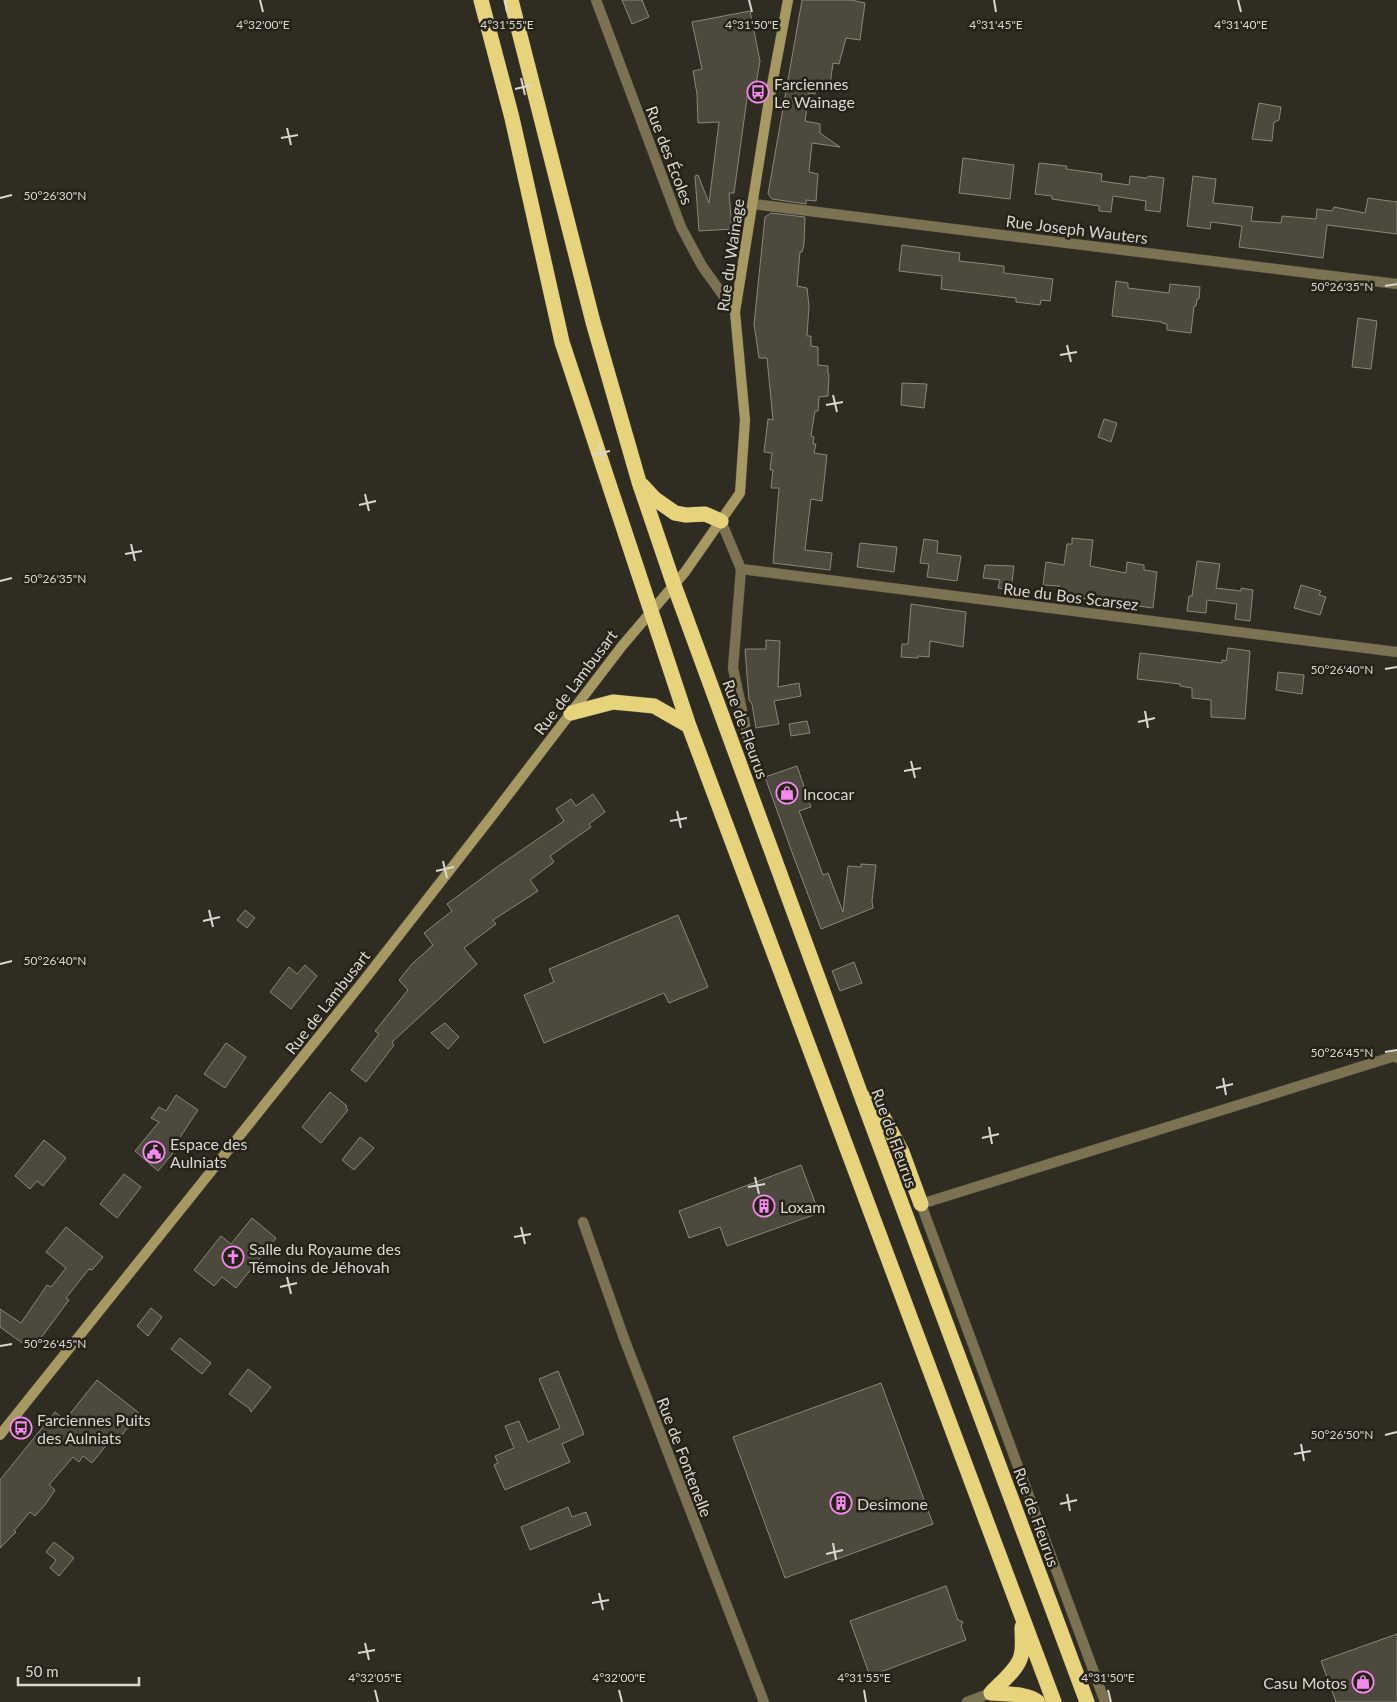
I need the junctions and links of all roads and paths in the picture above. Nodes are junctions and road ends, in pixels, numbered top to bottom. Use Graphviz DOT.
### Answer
graph roads {
  1 [pos="481,0"];
  2 [pos="511,0"];
  3 [pos="596,0"];
  4 [pos="788,0"];
  5 [pos="753,204"];
  6 [pos="1397,284"];
  7 [pos="735,312"];
  8 [pos="639,482"];
  9 [pos="721,521"];
  10 [pos="741,569"];
  11 [pos="674,585"];
  12 [pos="650,611"];
  13 [pos="1397,652"];
  14 [pos="571,713"];
  15 [pos="689,726"];
  16 [pos="750,748"];
  17 [pos="1397,1058"];
  18 [pos="861,1095"];
  19 [pos="921,1204"];
  20 [pos="584,1222"];
  21 [pos="0,1435"];
  22 [pos="1022,1615"];
  23 [pos="991,1693"];
  24 [pos="764,1702"];
  25 [pos="967,1702"];
  26 [pos="1038,1702"];
  27 [pos="1054,1702"];
  28 [pos="1087,1702"];
  29 [pos="1105,1702"];
  1 -- 12 [label="highway"];
  2 -- 8 [label="highway, Rue de Fleurus"];
  3 -- 7 [label="street, Rue des Écoles"];
  4 -- 5 [label="main road, Rue du Wainage"];
  5 -- 6 [label="street, Rue Joseph Wauters"];
  5 -- 7 [label="main road, Rue du Wainage"];
  7 -- 9 [label="main road, Rue du Wainage"];
  8 -- 9 [label="highway"];
  8 -- 11 [label="highway, Rue de Fleurus"];
  9 -- 10 [label="street, Rue de Fleurus"];
  9 -- 11 [label="main road, Rue du Wainage"];
  10 -- 13 [label="street, Rue du Bos Scarsez"];
  10 -- 16 [label="street, Rue de Fleurus"];
  11 -- 12 [label="main road, Rue de Lambusart"];
  11 -- 18 [label="highway, Rue de Fleurus"];
  12 -- 14 [label="main road, Rue de Lambusart"];
  12 -- 15 [label="highway"];
  14 -- 15 [label="highway"];
  14 -- 21 [label="main road, Rue de Lambusart"];
  15 -- 22 [label="highway"];
  17 -- 19 [label="street"];
  18 -- 19 [label="highway"];
  18 -- 28 [label="highway, Rue de Fleurus"];
  19 -- 29 [label="street"];
  20 -- 24 [label="street, Rue de Fontenelle"];
  22 -- 23 [label="highway"];
  22 -- 27 [label="highway"];
  23 -- 25 [label="street"];
  23 -- 26 [label="highway"];
}
